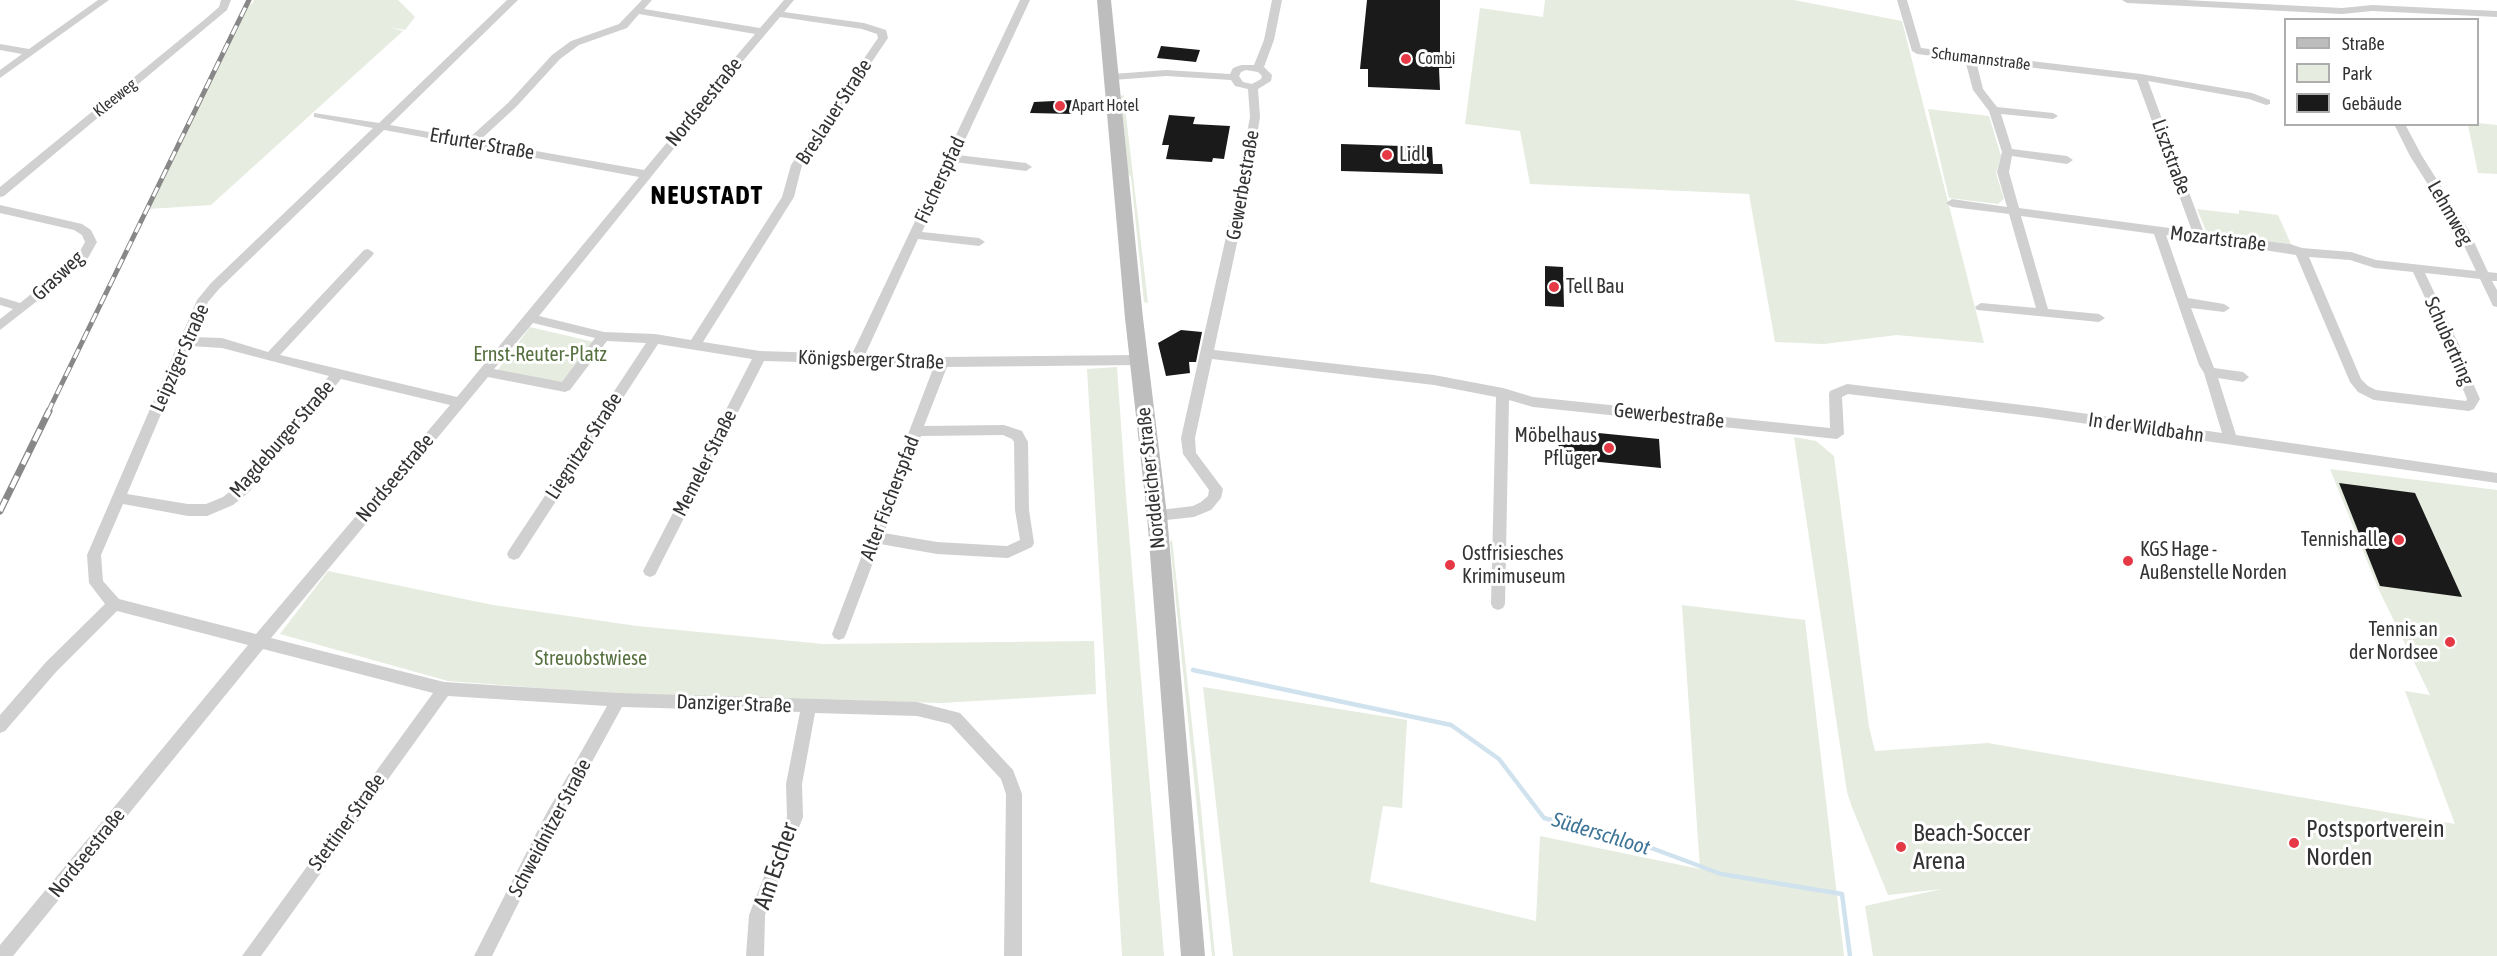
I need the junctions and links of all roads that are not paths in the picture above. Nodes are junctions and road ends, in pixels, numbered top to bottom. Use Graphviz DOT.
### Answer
graph roads {
  1 [pos="104,0"];
  2 [pos="226,0"];
  3 [pos="513,0"];
  4 [pos="647,0"];
  5 [pos="789,0"];
  6 [pos="1025,0"];
  7 [pos="1104,0"];
  8 [pos="1277,0"];
  9 [pos="1902,0"];
  10 [pos="2127,0"];
  11 [pos="2313,5"];
  12 [pos="636,11"];
  13 [pos="778,14"];
  14 [pos="2497,14"];
  15 [pos="2344,15"];
  16 [pos="764,32"];
  17 [pos="0,47"];
  18 [pos="31,52"];
  19 [pos="1970,58"];
  20 [pos="1258,68"];
  21 [pos="0,75"];
  22 [pos="1113,76"];
  23 [pos="1234,76"];
  24 [pos="2141,77"];
  25 [pos="1253,87"];
  26 [pos="2266,102"];
  27 [pos="1994,110"];
  28 [pos="318,115"];
  29 [pos="2053,116"];
  30 [pos="382,126"];
  31 [pos="2400,126"];
  32 [pos="472,141"];
  33 [pos="2007,152"];
  34 [pos="950,158"];
  35 [pos="2067,160"];
  36 [pos="1026,167"];
  37 [pos="645,174"];
  38 [pos="0,193"];
  39 [pos="1952,203"];
  40 [pos="0,209"];
  41 [pos="2013,211"];
  42 [pos="2159,232"];
  43 [pos="914,235"];
  44 [pos="2200,237"];
  45 [pos="979,242"];
  46 [pos="2301,252"];
  47 [pos="368,254"];
  48 [pos="2416,269"];
  49 [pos="2484,276"];
  50 [pos="2497,278"];
  51 [pos="0,302"];
  52 [pos="2183,302"];
  53 [pos="2497,303"];
  54 [pos="1981,307"];
  55 [pos="23,308"];
  56 [pos="2224,308"];
  57 [pos="2043,312"];
  58 [pos="530,318"];
  59 [pos="2099,318"];
  60 [pos="0,326"];
  61 [pos="604,336"];
  62 [pos="655,339"];
  63 [pos="187,341"];
  64 [pos="695,344"];
  65 [pos="1208,354"];
  66 [pos="760,356"];
  67 [pos="270,357"];
  68 [pos="856,360"];
  69 [pos="1139,360"];
  70 [pos="942,362"];
  71 [pos="484,372"];
  72 [pos="2210,372"];
  73 [pos="338,374"];
  74 [pos="2243,377"];
  75 [pos="1503,393"];
  76 [pos="458,402"];
  77 [pos="916,431"];
  78 [pos="1837,434"];
  79 [pos="2231,440"];
  80 [pos="2497,478"];
  81 [pos="118,498"];
  82 [pos="1157,515"];
  83 [pos="874,537"];
  84 [pos="513,554"];
  85 [pos="650,571"];
  86 [pos="114,604"];
  87 [pos="1498,604"];
  88 [pos="839,634"];
  89 [pos="260,641"];
  90 [pos="444,689"];
  91 [pos="618,700"];
  92 [pos="809,706"];
  93 [pos="0,726"];
  94 [pos="2,956"];
  95 [pos="251,956"];
  96 [pos="483,956"];
  97 [pos="755,956"];
  98 [pos="1013,956"];
  99 [pos="1193,956"];
  1 -- 18 [label="street"];
  2 -- 38 [label="street, Kleeweg"];
  3 -- 30 [label="street, Leipziger Straße"];
  4 -- 12 [label="street"];
  5 -- 13 [label="street, Nordseestraße"];
  6 -- 34 [label="street, Fischerspfad"];
  7 -- 22 [label="main road, Norddeicher Straße"];
  8 -- 20 [label="street, Gewerbestraße"];
  9 -- 19 [label="street, Schumannstraße"];
  10 -- 11 [label="street"];
  11 -- 15 [label="street"];
  12 -- 16 [label="street"];
  12 -- 32 [label="street"];
  13 -- 16 [label="street, Nordseestraße"];
  13 -- 64 [label="street, Breslauer Straße"];
  14 -- 15 [label="street"];
  16 -- 37 [label="street, Nordseestraße"];
  17 -- 18 [label="street"];
  18 -- 21 [label="street"];
  19 -- 24 [label="street, Schumannstraße"];
  19 -- 27 [label="street"];
  20 -- 23 [label="street"];
  20 -- 25 [label="street, Gewerbestraße"];
  22 -- 23 [label="street"];
  22 -- 69 [label="main road, Norddeicher Straße"];
  23 -- 25 [label="street"];
  24 -- 26 [label="street"];
  24 -- 44 [label="street, Lisztstraße"];
  25 -- 65 [label="street, Gewerbestraße"];
  27 -- 29 [label="street"];
  27 -- 33 [label="street"];
  28 -- 30 [label="street, Erfurter Straße"];
  30 -- 32 [label="street, Erfurter Straße"];
  30 -- 63 [label="street, Leipziger Straße"];
  31 -- 49 [label="street, Lehmweg"];
  32 -- 37 [label="street, Erfurter Straße"];
  33 -- 35 [label="street"];
  33 -- 41 [label="street"];
  34 -- 36 [label="street"];
  34 -- 43 [label="street, Fischerspfad"];
  37 -- 58 [label="street, Nordseestraße"];
  39 -- 41 [label="street, Mozartstraße"];
  40 -- 55 [label="street, Grasweg"];
  41 -- 42 [label="street, Mozartstraße"];
  41 -- 57 [label="street"];
  42 -- 44 [label="street, Mozartstraße"];
  42 -- 52 [label="street"];
  43 -- 45 [label="street"];
  43 -- 68 [label="street, Fischerspfad"];
  44 -- 46 [label="street, Mozartstraße"];
  46 -- 48 [label="street, Mozartstraße"];
  46 -- 48 [label="street, Schubertring"];
  47 -- 67 [label="street"];
  48 -- 49 [label="street, Mozartstraße"];
  49 -- 50 [label="street, Mozartstraße"];
  49 -- 53 [label="street, Lehmweg"];
  51 -- 55 [label="street"];
  52 -- 56 [label="street"];
  52 -- 72 [label="street"];
  54 -- 57 [label="street"];
  55 -- 60 [label="street, Grasweg"];
  57 -- 59 [label="street"];
  58 -- 61 [label="street, Königsberger Straße"];
  58 -- 71 [label="street, Nordseestraße"];
  61 -- 62 [label="street, Königsberger Straße"];
  61 -- 71 [label="street"];
  62 -- 64 [label="street, Königsberger Straße"];
  62 -- 84 [label="street, Liegnitzer Straße"];
  63 -- 67 [label="street"];
  63 -- 81 [label="street, Leipziger Straße"];
  64 -- 66 [label="street, Königsberger Straße"];
  65 -- 75 [label="street, Gewerbestraße"];
  65 -- 82 [label="street, Gewerbestraße"];
  66 -- 68 [label="street, Königsberger Straße"];
  66 -- 85 [label="street, Memeler Straße"];
  67 -- 73 [label="street"];
  68 -- 70 [label="street, Königsberger Straße"];
  69 -- 70 [label="street, Königsberger Straße"];
  69 -- 82 [label="main road, Norddeicher Straße"];
  70 -- 77 [label="street, Alter Fischerspfad"];
  71 -- 76 [label="street, Nordseestraße"];
  72 -- 74 [label="street"];
  72 -- 79 [label="street"];
  73 -- 76 [label="street"];
  73 -- 81 [label="street, Magdeburger Straße"];
  75 -- 78 [label="street, Gewerbestraße"];
  75 -- 87 [label="street"];
  76 -- 89 [label="street, Nordseestraße"];
  77 -- 83 [label="street, Alter Fischerspfad"];
  77 -- 83 [label="street"];
  78 -- 79 [label="street, In der Wildbahn"];
  79 -- 80 [label="street, In der Wildbahn"];
  81 -- 86 [label="street, Leipziger Straße"];
  82 -- 99 [label="main road, Norddeicher Straße"];
  83 -- 88 [label="street, Alter Fischerspfad"];
  86 -- 89 [label="street"];
  86 -- 93 [label="street"];
  89 -- 90 [label="street, Danziger Straße"];
  89 -- 94 [label="street, Nordseestraße"];
  90 -- 91 [label="street, Danziger Straße"];
  90 -- 95 [label="street, Stettiner Straße"];
  91 -- 92 [label="street, Danziger Straße"];
  91 -- 96 [label="street, Schweidnitzer Straße"];
  92 -- 97 [label="street, Am Escher"];
  92 -- 98 [label="street, Danziger Straße"];
}
